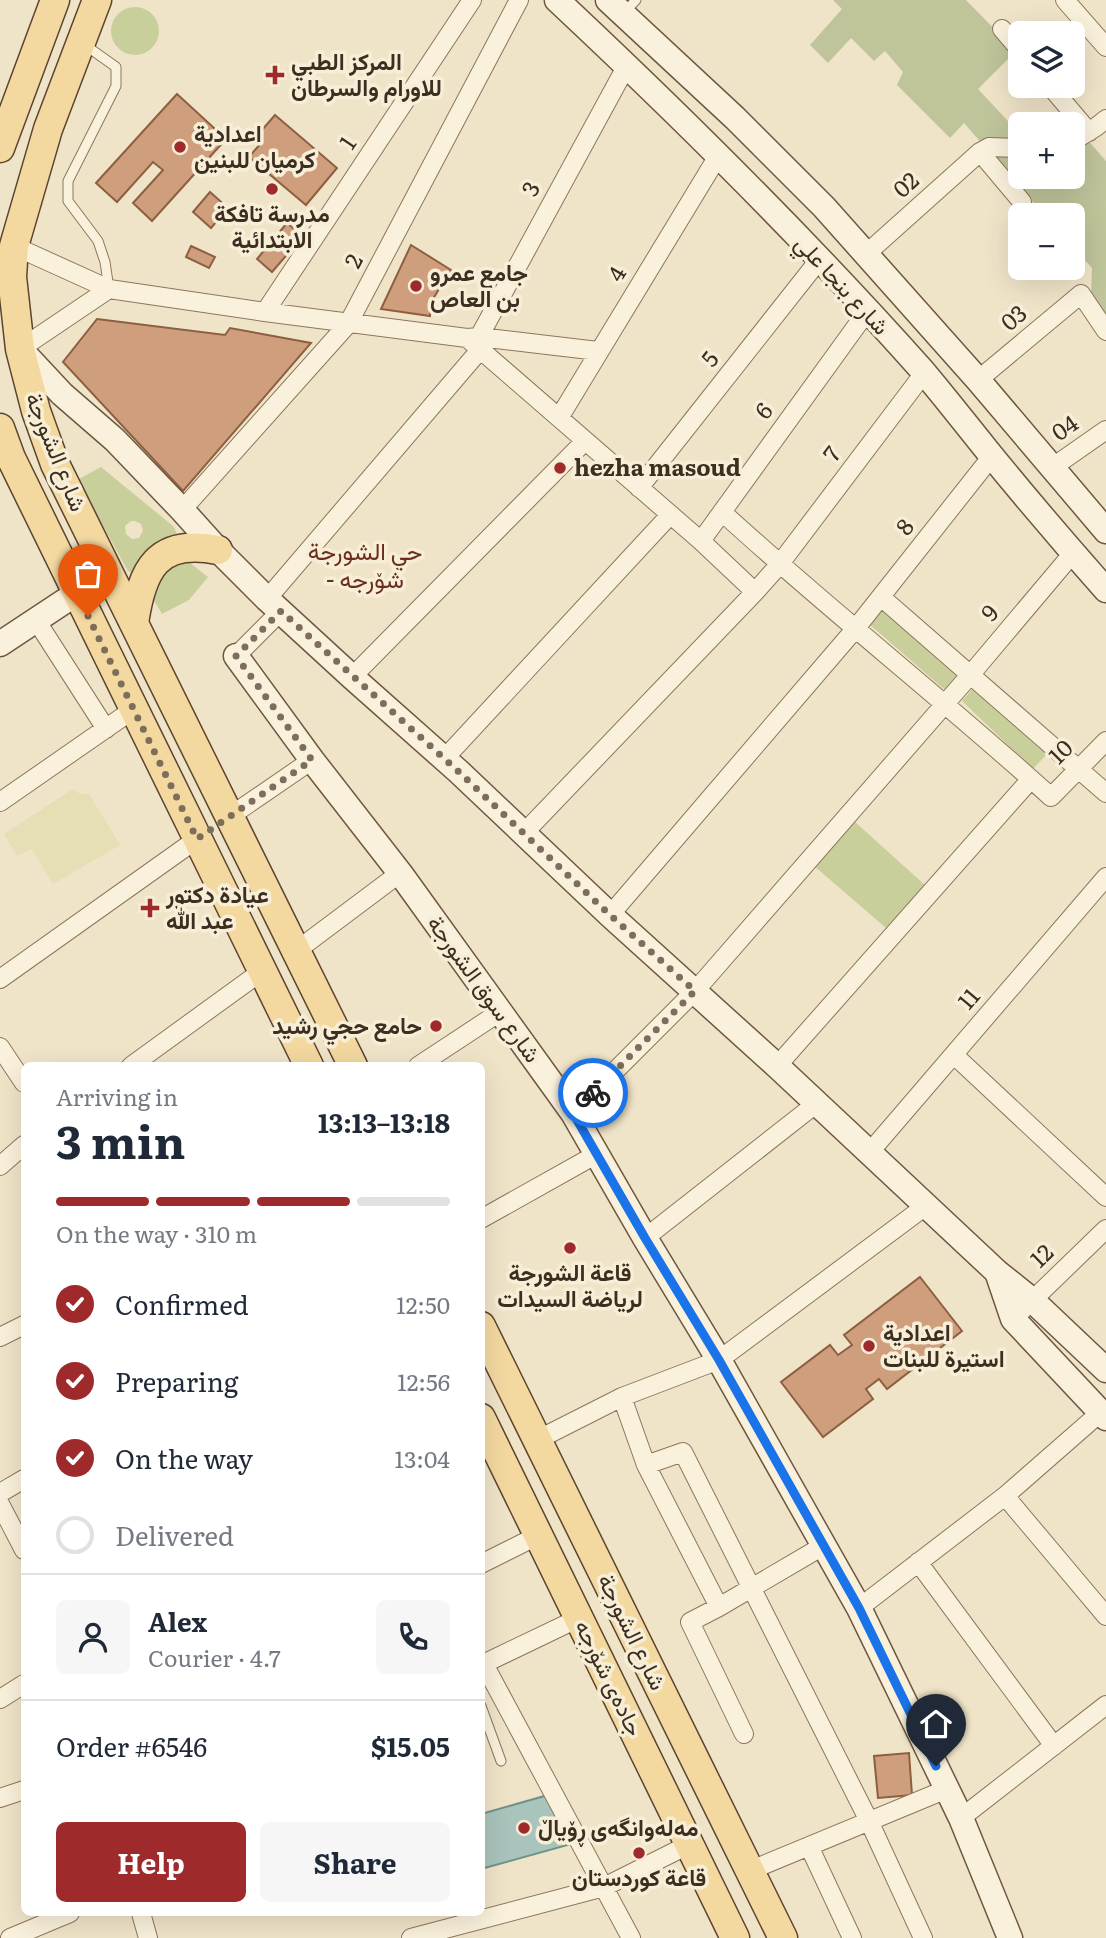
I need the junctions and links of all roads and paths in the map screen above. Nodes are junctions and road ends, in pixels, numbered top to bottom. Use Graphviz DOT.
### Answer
graph roads {
  1 [pos="55,0"];
  2 [pos="472,0"];
  3 [pos="519,0"];
  4 [pos="556,0"];
  5 [pos="1065,0"];
  6 [pos="94,1"];
  7 [pos="622,5"];
  8 [pos="1002,29"];
  9 [pos="1102,35"];
  10 [pos="1008,36"];
  11 [pos="81,42"];
  12 [pos="627,65"];
  13 [pos="1060,98"];
  14 [pos="1106,119"];
  15 [pos="1089,132"];
  16 [pos="1085,134"];
  17 [pos="0,146"];
  18 [pos="1008,148"];
  19 [pos="980,152"];
  20 [pos="718,156"];
  21 [pos="1022,202"];
  22 [pos="14,246"];
  23 [pos="865,255"];
  24 [pos="819,260"];
  25 [pos="109,289"];
  26 [pos="868,310"];
  27 [pos="265,312"];
  28 [pos="348,324"];
  29 [pos="1106,331"];
  30 [pos="475,342"];
  31 [pos="20,349"];
  32 [pos="598,351"];
  33 [pos="924,373"];
  34 [pos="978,380"];
  35 [pos="559,418"];
  36 [pos="0,428"];
  37 [pos="1106,430"];
  38 [pos="585,441"];
  39 [pos="992,456"];
  40 [pos="6,462"];
  41 [pos="1053,467"];
  42 [pos="639,488"];
  43 [pos="183,510"];
  44 [pos="722,512"];
  45 [pos="670,514"];
  46 [pos="1106,531"];
  47 [pos="701,541"];
  48 [pos="218,551"];
  49 [pos="1073,553"];
  50 [pos="779,565"];
  51 [pos="1106,590"];
  52 [pos="755,592"];
  53 [pos="77,593"];
  54 [pos="881,597"];
  55 [pos="274,605"];
  56 [pos="36,620"];
  57 [pos="134,623"];
  58 [pos="856,628"];
  59 [pos="2,640"];
  60 [pos="236,656"];
  61 [pos="971,674"];
  62 [pos="352,677"];
  63 [pos="944,704"];
  64 [pos="134,709"];
  65 [pos="106,729"];
  66 [pos="1106,741"];
  67 [pos="444,759"];
  68 [pos="312,760"];
  69 [pos="1077,769"];
  70 [pos="1031,779"];
  71 [pos="1106,793"];
  72 [pos="0,802"];
  73 [pos="229,817"];
  74 [pos="523,834"];
  75 [pos="197,839"];
  76 [pos="400,873"];
  77 [pos="1104,882"];
  78 [pos="610,915"];
  79 [pos="296,951"];
  80 [pos="262,971"];
  81 [pos="0,979"];
  82 [pos="695,991"];
  83 [pos="500,1012"];
  84 [pos="0,1047"];
  85 [pos="954,1055"];
  86 [pos="137,1062"];
  87 [pos="307,1062"];
  88 [pos="350,1062"];
  89 [pos="424,1062"];
  90 [pos="777,1066"];
  91 [pos="21,1078"];
  92 [pos="817,1103"];
  93 [pos="573,1113"];
  94 [pos="21,1148"];
  95 [pos="869,1153"];
  96 [pos="597,1154"];
  97 [pos="0,1166"];
  98 [pos="1106,1197"];
  99 [pos="927,1205"];
  100 [pos="485,1214"];
  101 [pos="1106,1229"];
  102 [pos="645,1238"];
  103 [pos="997,1272"];
  104 [pos="1032,1300"];
  105 [pos="1013,1319"];
  106 [pos="21,1326"];
  107 [pos="485,1334"];
  108 [pos="0,1337"];
  109 [pos="719,1360"];
  110 [pos="1106,1370"];
  111 [pos="622,1397"];
  112 [pos="1103,1415"];
  113 [pos="485,1426"];
  114 [pos="537,1440"];
  115 [pos="646,1465"];
  116 [pos="21,1481"];
  117 [pos="0,1493"];
  118 [pos="1005,1496"];
  119 [pos="0,1504"];
  120 [pos="538,1535"];
  121 [pos="21,1544"];
  122 [pos="823,1546"];
  123 [pos="485,1562"];
  124 [pos="918,1562"];
  125 [pos="750,1587"];
  126 [pos="719,1607"];
  127 [pos="859,1608"];
  128 [pos="1106,1616"];
  129 [pos="579,1618"];
  130 [pos="485,1663"];
  131 [pos="485,1668"];
  132 [pos="21,1686"];
  133 [pos="0,1699"];
  134 [pos="1103,1713"];
  135 [pos="485,1717"];
  136 [pos="744,1734"];
  137 [pos="1054,1746"];
  138 [pos="501,1761"];
  139 [pos="947,1789"];
  140 [pos="21,1791"];
  141 [pos="0,1798"];
  142 [pos="961,1818"];
  143 [pos="869,1821"];
  144 [pos="690,1844"];
  145 [pos="809,1846"];
  146 [pos="749,1871"];
  147 [pos="604,1887"];
  148 [pos="63,1916"];
  149 [pos="142,1916"];
  150 [pos="442,1927"];
  151 [pos="9,1938"];
  152 [pos="149,1938"];
  153 [pos="411,1938"];
  154 [pos="631,1938"];
  155 [pos="735,1938"];
  156 [pos="783,1938"];
  157 [pos="852,1938"];
  158 [pos="923,1938"];
  159 [pos="1010,1938"];
  1 -- 17 [label="main road"];
  2 -- 27 [label="street, 1"];
  3 -- 28 [label="street, 2"];
  4 -- 12 [label="street, شارع بنجا علي"];
  5 -- 9 [label="street"];
  6 -- 11 [label="main road, شارع الشورجة"];
  7 -- 23 [label="street, شارع بنجا علي"];
  8 -- 10 [label="street"];
  11 -- 22 [label="main road, شارع الشورجة"];
  11 -- 25 [label="lane"];
  12 -- 20 [label="street, شارع بنجا علي"];
  12 -- 30 [label="street, 3"];
  13 -- 15 [label="street"];
  14 -- 15 [label="street"];
  15 -- 16 [label="street"];
  18 -- 19 [label="street"];
  19 -- 21 [label="street"];
  19 -- 23 [label="street, 02"];
  20 -- 24 [label="street, شارع بنجا علي"];
  20 -- 32 [label="street, 4"];
  22 -- 25 [label="street"];
  22 -- 31 [label="main road, شارع الشورجة"];
  23 -- 34 [label="street, شارع بنجا علي"];
  24 -- 26 [label="street, شارع بنجا علي"];
  24 -- 42 [label="street, 5"];
  25 -- 27 [label="street"];
  25 -- 31 [label="street"];
  26 -- 33 [label="street, شارع بنجا علي"];
  26 -- 44 [label="street, 6"];
  27 -- 28 [label="street"];
  28 -- 30 [label="street"];
  28 -- 43 [label="street, 2"];
  29 -- 34 [label="street, 03"];
  30 -- 32 [label="street"];
  30 -- 35 [label="street"];
  30 -- 55 [label="street, 3"];
  31 -- 43 [label="street"];
  31 -- 57 [label="main road, شارع الشورجة"];
  32 -- 35 [label="street, 4"];
  33 -- 39 [label="street, شارع بنجا علي"];
  33 -- 50 [label="street, 7"];
  34 -- 41 [label="street, شارع بنجا علي"];
  35 -- 38 [label="street"];
  36 -- 40 [label="main road"];
  37 -- 41 [label="street, 04"];
  38 -- 42 [label="street"];
  38 -- 62 [label="street"];
  39 -- 49 [label="street, شارع بنجا علي"];
  39 -- 54 [label="street, 8"];
  40 -- 53 [label="main road"];
  41 -- 46 [label="street, شارع بنجا علي"];
  42 -- 45 [label="street"];
  43 -- 48 [label="street"];
  44 -- 47 [label="street, 6"];
  44 -- 50 [label="street"];
  45 -- 47 [label="street"];
  45 -- 67 [label="street"];
  47 -- 52 [label="street"];
  48 -- 55 [label="street"];
  48 -- 57 [label="main road"];
  49 -- 51 [label="street, شارع بنجا علي"];
  49 -- 61 [label="street, 9"];
  50 -- 52 [label="street, 7"];
  50 -- 58 [label="street"];
  52 -- 74 [label="street, 7"];
  53 -- 56 [label="street"];
  53 -- 64 [label="main road"];
  54 -- 58 [label="street, 8"];
  54 -- 61 [label="street"];
  55 -- 60 [label="street, 3"];
  55 -- 62 [label="street"];
  56 -- 59 [label="street"];
  56 -- 65 [label="street"];
  57 -- 73 [label="main road, شارع الشورجة"];
  58 -- 63 [label="street"];
  58 -- 78 [label="street, 8"];
  60 -- 68 [label="street, شارع سوق الشورجة"];
  61 -- 63 [label="street, 9"];
  61 -- 69 [label="street"];
  62 -- 67 [label="street"];
  63 -- 70 [label="street"];
  63 -- 82 [label="street, 9"];
  64 -- 65 [label="street"];
  64 -- 75 [label="main road"];
  65 -- 72 [label="street"];
  66 -- 69 [label="street, 10"];
  67 -- 74 [label="street"];
  68 -- 73 [label="street"];
  68 -- 76 [label="street, شارع سوق الشورجة"];
  69 -- 70 [label="street, 10"];
  69 -- 71 [label="street"];
  70 -- 90 [label="street"];
  73 -- 75 [label="main road"];
  73 -- 79 [label="main road, شارع الشورجة"];
  74 -- 78 [label="street"];
  75 -- 80 [label="main road"];
  75 -- 81 [label="street"];
  76 -- 79 [label="street"];
  76 -- 83 [label="street, شارع سوق الشورجة"];
  77 -- 85 [label="street, 11"];
  78 -- 82 [label="street"];
  79 -- 88 [label="main road, شارع الشورجة"];
  80 -- 86 [label="street"];
  80 -- 87 [label="main road"];
  82 -- 90 [label="street"];
  82 -- 93 [label="street, 9"];
  83 -- 89 [label="street"];
  83 -- 93 [label="street, شارع سوق الشورجة"];
  84 -- 91 [label="street"];
  85 -- 95 [label="street, 11"];
  85 -- 98 [label="street"];
  90 -- 92 [label="street"];
  92 -- 95 [label="street"];
  92 -- 102 [label="street"];
  93 -- 96 [label="street, شارع سوق الشورجة"];
  94 -- 97 [label="street"];
  95 -- 99 [label="street"];
  96 -- 100 [label="street"];
  96 -- 102 [label="street, شارع سوق الشورجة"];
  99 -- 103 [label="street"];
  99 -- 109 [label="street"];
  101 -- 104 [label="street, 12"];
  102 -- 109 [label="street, شارع سوق الشورجة"];
  103 -- 104 [label="street"];
  103 -- 105 [label="street"];
  104 -- 105 [label="street, 12"];
  104 -- 110 [label="street"];
  105 -- 112 [label="street"];
  106 -- 108 [label="street"];
  107 -- 114 [label="main road, شارع الشورجة"];
  109 -- 111 [label="street"];
  109 -- 122 [label="street, شارع سوق الشورجة"];
  111 -- 114 [label="street"];
  111 -- 115 [label="street"];
  112 -- 118 [label="street"];
  113 -- 120 [label="main road, جادەی شۆرجە"];
  114 -- 146 [label="main road, شارع الشورجة"];
  115 -- 125 [label="street"];
  115 -- 126 [label="street"];
  116 -- 117 [label="street"];
  118 -- 124 [label="street"];
  118 -- 128 [label="street"];
  119 -- 121 [label="street"];
  120 -- 123 [label="street"];
  120 -- 129 [label="main road, جادەی شۆرجە"];
  122 -- 125 [label="street"];
  122 -- 127 [label="street, شارع سوق الشورجة"];
  124 -- 127 [label="street"];
  124 -- 137 [label="street"];
  125 -- 126 [label="street"];
  125 -- 143 [label="street"];
  126 -- 136 [label="street"];
  127 -- 139 [label="street, شارع سوق الشورجة"];
  129 -- 130 [label="street"];
  129 -- 144 [label="main road, جادەی شۆرجە"];
  131 -- 147 [label="street"];
  132 -- 133 [label="street"];
  134 -- 137 [label="street"];
  135 -- 138 [label="lane"];
  137 -- 142 [label="street"];
  139 -- 142 [label="street, شارع سوق الشورجة"];
  139 -- 143 [label="street"];
  140 -- 141 [label="street"];
  142 -- 159 [label="street, شارع سوق الشورجة"];
  143 -- 145 [label="street"];
  143 -- 158 [label="street"];
  144 -- 147 [label="street"];
  144 -- 155 [label="main road, جادەی شۆرجە"];
  145 -- 146 [label="street"];
  145 -- 157 [label="street"];
  146 -- 156 [label="main road, شارع الشورجة"];
  147 -- 150 [label="street"];
  147 -- 154 [label="street"];
  148 -- 151 [label="street"];
  149 -- 152 [label="street"];
  150 -- 153 [label="street"];
}
